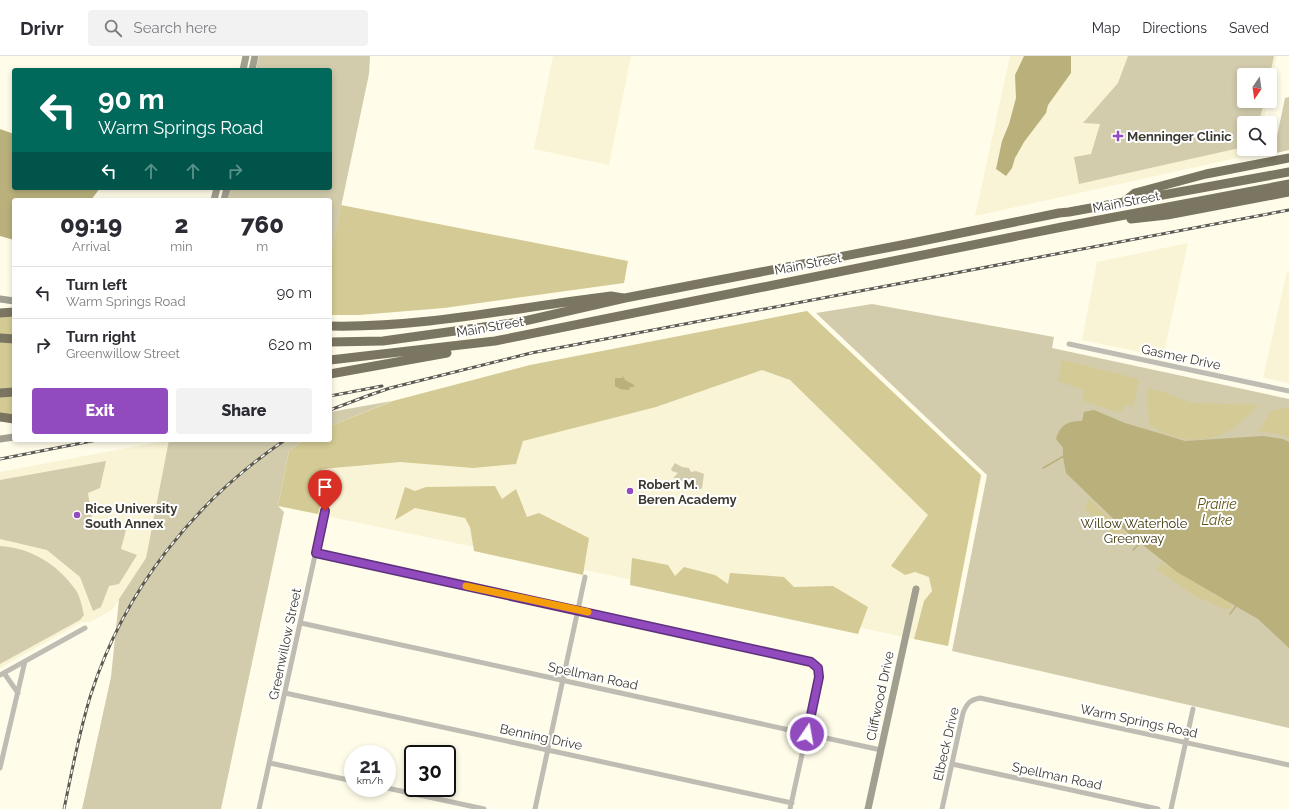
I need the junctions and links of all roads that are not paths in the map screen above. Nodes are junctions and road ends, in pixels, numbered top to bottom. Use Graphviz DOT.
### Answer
graph roads {
  1 [pos="245,57"];
  2 [pos="254,58"];
  3 [pos="243,68"];
  4 [pos="252,68"];
  5 [pos="1289,158"];
  6 [pos="1289,172"];
  7 [pos="1289,184"];
  8 [pos="1289,192"];
  9 [pos="1125,201"];
  10 [pos="1062,227"];
  11 [pos="625,298"];
  12 [pos="0,299"];
  13 [pos="12,301"];
  14 [pos="12,312"];
  15 [pos="0,313"];
  16 [pos="332,326"];
  17 [pos="0,338"];
  18 [pos="12,338"];
  19 [pos="495,341"];
  20 [pos="332,342"];
  21 [pos="1069,344"];
  22 [pos="332,360"];
  23 [pos="332,374"];
  24 [pos="1289,391"];
  25 [pos="12,392"];
  26 [pos="0,393"];
  27 [pos="0,417"];
  28 [pos="12,419"];
  29 [pos="12,437"];
  30 [pos="0,439"];
  31 [pos="331,483"];
  32 [pos="316,553"];
  33 [pos="585,577"];
  34 [pos="916,589"];
  35 [pos="578,610"];
  36 [pos="301,623"];
  37 [pos="85,628"];
  38 [pos="25,661"];
  39 [pos="2,674"];
  40 [pos="563,680"];
  41 [pos="18,693"];
  42 [pos="285,693"];
  43 [pos="985,699"];
  44 [pos="1193,709"];
  45 [pos="807,734"];
  46 [pos="1185,743"];
  47 [pos="548,750"];
  48 [pos="881,750"];
  49 [pos="270,762"];
  50 [pos="952,764"];
  51 [pos="1289,765"];
  52 [pos="0,768"];
  53 [pos="344,779"];
  54 [pos="396,790"];
  55 [pos="792,803"];
  56 [pos="259,809"];
  57 [pos="484,809"];
  58 [pos="535,809"];
  59 [pos="790,809"];
  60 [pos="868,809"];
  61 [pos="942,809"];
  62 [pos="1158,809"];
  63 [pos="1171,809"];
  1 -- 2 [label="street"];
  1 -- 3 [label="street"];
  2 -- 4 [label="street"];
  5 -- 9 [label="highway"];
  6 -- 9 [label="highway, Main Street"];
  7 -- 10 [label="highway, Main Street"];
  8 -- 10 [label="highway"];
  9 -- 11 [label="highway, Main Street"];
  10 -- 19 [label="highway, Main Street"];
  11 -- 16 [label="highway"];
  11 -- 20 [label="highway, Main Street"];
  12 -- 13 [label="street"];
  14 -- 15 [label="highway"];
  17 -- 18 [label="highway"];
  19 -- 22 [label="highway, Main Street"];
  19 -- 23 [label="highway"];
  21 -- 24 [label="street, Gasmer Drive"];
  25 -- 26 [label="highway"];
  27 -- 28 [label="highway"];
  29 -- 30 [label="street"];
  31 -- 32 [label="street, Greenwillow Street"];
  32 -- 35 [label="street"];
  32 -- 36 [label="street, Greenwillow Street"];
  33 -- 35 [label="street"];
  34 -- 48 [label="street, Cliffwood Drive"];
  35 -- 40 [label="street"];
  35 -- 45 [label="street"];
  36 -- 40 [label="street, Spellman Road"];
  36 -- 42 [label="street, Greenwillow Street"];
  37 -- 38 [label="street"];
  38 -- 39 [label="street"];
  38 -- 41 [label="street"];
  39 -- 41 [label="street"];
  40 -- 45 [label="street, Spellman Road"];
  40 -- 47 [label="street"];
  41 -- 52 [label="street"];
  42 -- 47 [label="street, Benning Drive"];
  42 -- 49 [label="street, Greenwillow Street"];
  43 -- 46 [label="street, Warm Springs Road"];
  43 -- 50 [label="street, Elbeck Drive"];
  44 -- 46 [label="street"];
  45 -- 48 [label="street, Spellman Road"];
  45 -- 55 [label="street"];
  46 -- 51 [label="street, Warm Springs Road"];
  46 -- 63 [label="street"];
  47 -- 55 [label="street, Benning Drive"];
  47 -- 58 [label="street"];
  48 -- 60 [label="street, Cliffwood Drive"];
  49 -- 53 [label="street"];
  49 -- 56 [label="street, Greenwillow Street"];
  50 -- 61 [label="street, Elbeck Drive"];
  50 -- 62 [label="street, Spellman Road"];
  54 -- 57 [label="street"];
  55 -- 59 [label="street"];
}
